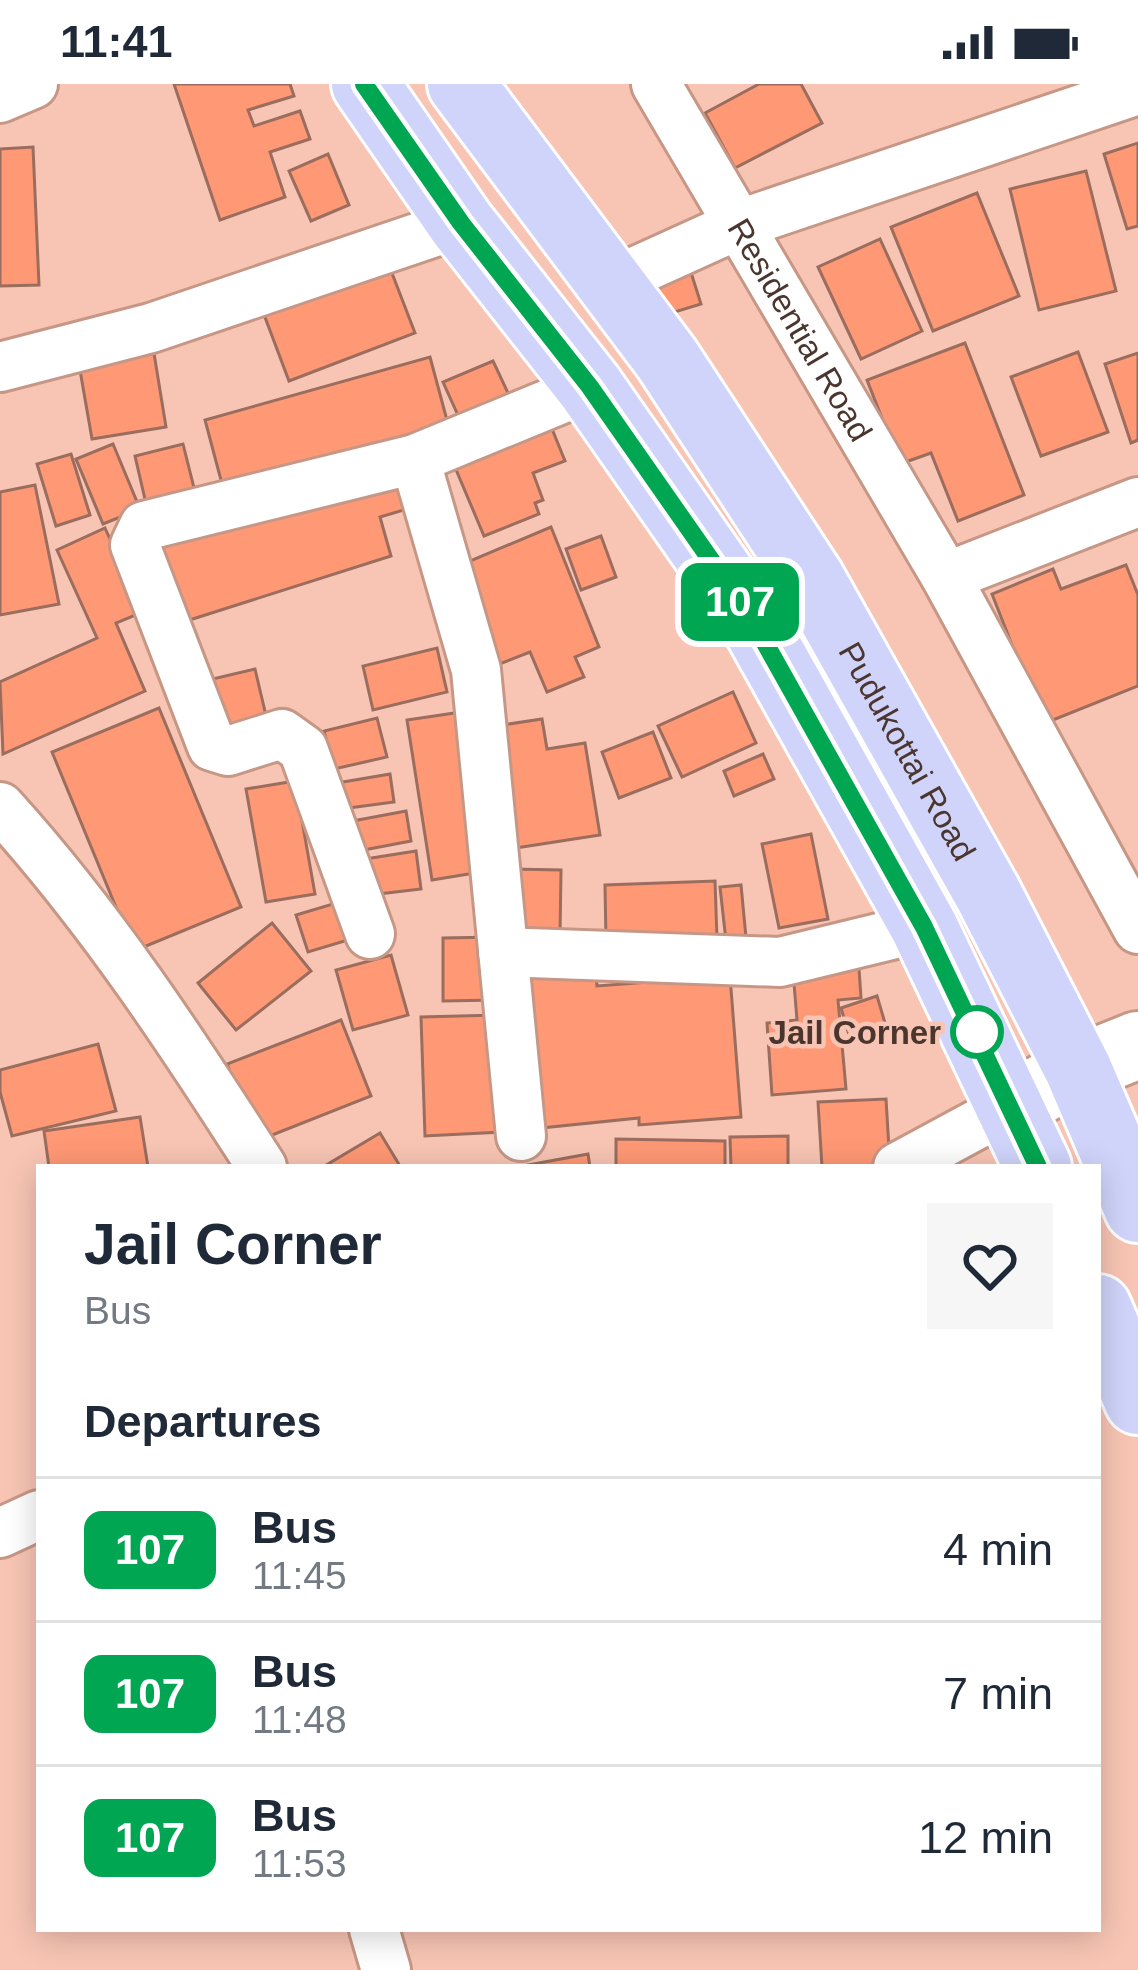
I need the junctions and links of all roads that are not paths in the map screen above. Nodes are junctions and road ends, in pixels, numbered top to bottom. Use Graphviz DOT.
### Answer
graph roads {
  1 [pos="33,84"];
  2 [pos="364,84"];
  3 [pos="461,84"];
  4 [pos="656,84"];
  5 [pos="1138,90"];
  6 [pos="0,98"];
  7 [pos="1036,102"];
  8 [pos="461,223"];
  9 [pos="740,224"];
  10 [pos="610,283"];
  11 [pos="0,367"];
  12 [pos="590,387"];
  13 [pos="415,459"];
  14 [pos="1138,502"];
  15 [pos="946,577"];
  16 [pos="0,807"];
  17 [pos="924,927"];
  18 [pos="1138,929"];
  19 [pos="370,934"];
  20 [pos="503,952"];
  21 [pos="1138,1046"];
  22 [pos="1078,1069"];
  23 [pos="1011,1106"];
  24 [pos="521,1136"];
  25 [pos="260,1164"];
  26 [pos="904,1164"];
  27 [pos="1037,1164"];
  28 [pos="1138,1209"];
  29 [pos="1101,1315"];
  30 [pos="1138,1401"];
  31 [pos="36,1516"];
  32 [pos="0,1533"];
  33 [pos="375,1932"];
  34 [pos="386,1970"];
  1 -- 6 [label="street"];
  2 -- 8 [label="highway"];
  3 -- 10 [label="highway, Pudukottai Road"];
  4 -- 9 [label="street, Residential Road"];
  5 -- 7 [label="street"];
  7 -- 9 [label="street"];
  8 -- 11 [label="street"];
  8 -- 12 [label="highway"];
  9 -- 10 [label="street"];
  9 -- 15 [label="street, Residential Road"];
  10 -- 22 [label="highway, Pudukottai Road"];
  12 -- 13 [label="street"];
  12 -- 17 [label="highway"];
  13 -- 19 [label="street"];
  13 -- 20 [label="street"];
  14 -- 15 [label="street"];
  15 -- 18 [label="street, Residential Road"];
  16 -- 25 [label="street"];
  17 -- 20 [label="street"];
  17 -- 23 [label="highway"];
  20 -- 24 [label="street"];
  21 -- 22 [label="main road"];
  22 -- 23 [label="main road"];
  22 -- 28 [label="highway, Pudukottai Road"];
  23 -- 26 [label="street"];
  23 -- 27 [label="highway"];
  29 -- 30 [label="highway"];
  31 -- 32 [label="street"];
  33 -- 34 [label="street"];
}
